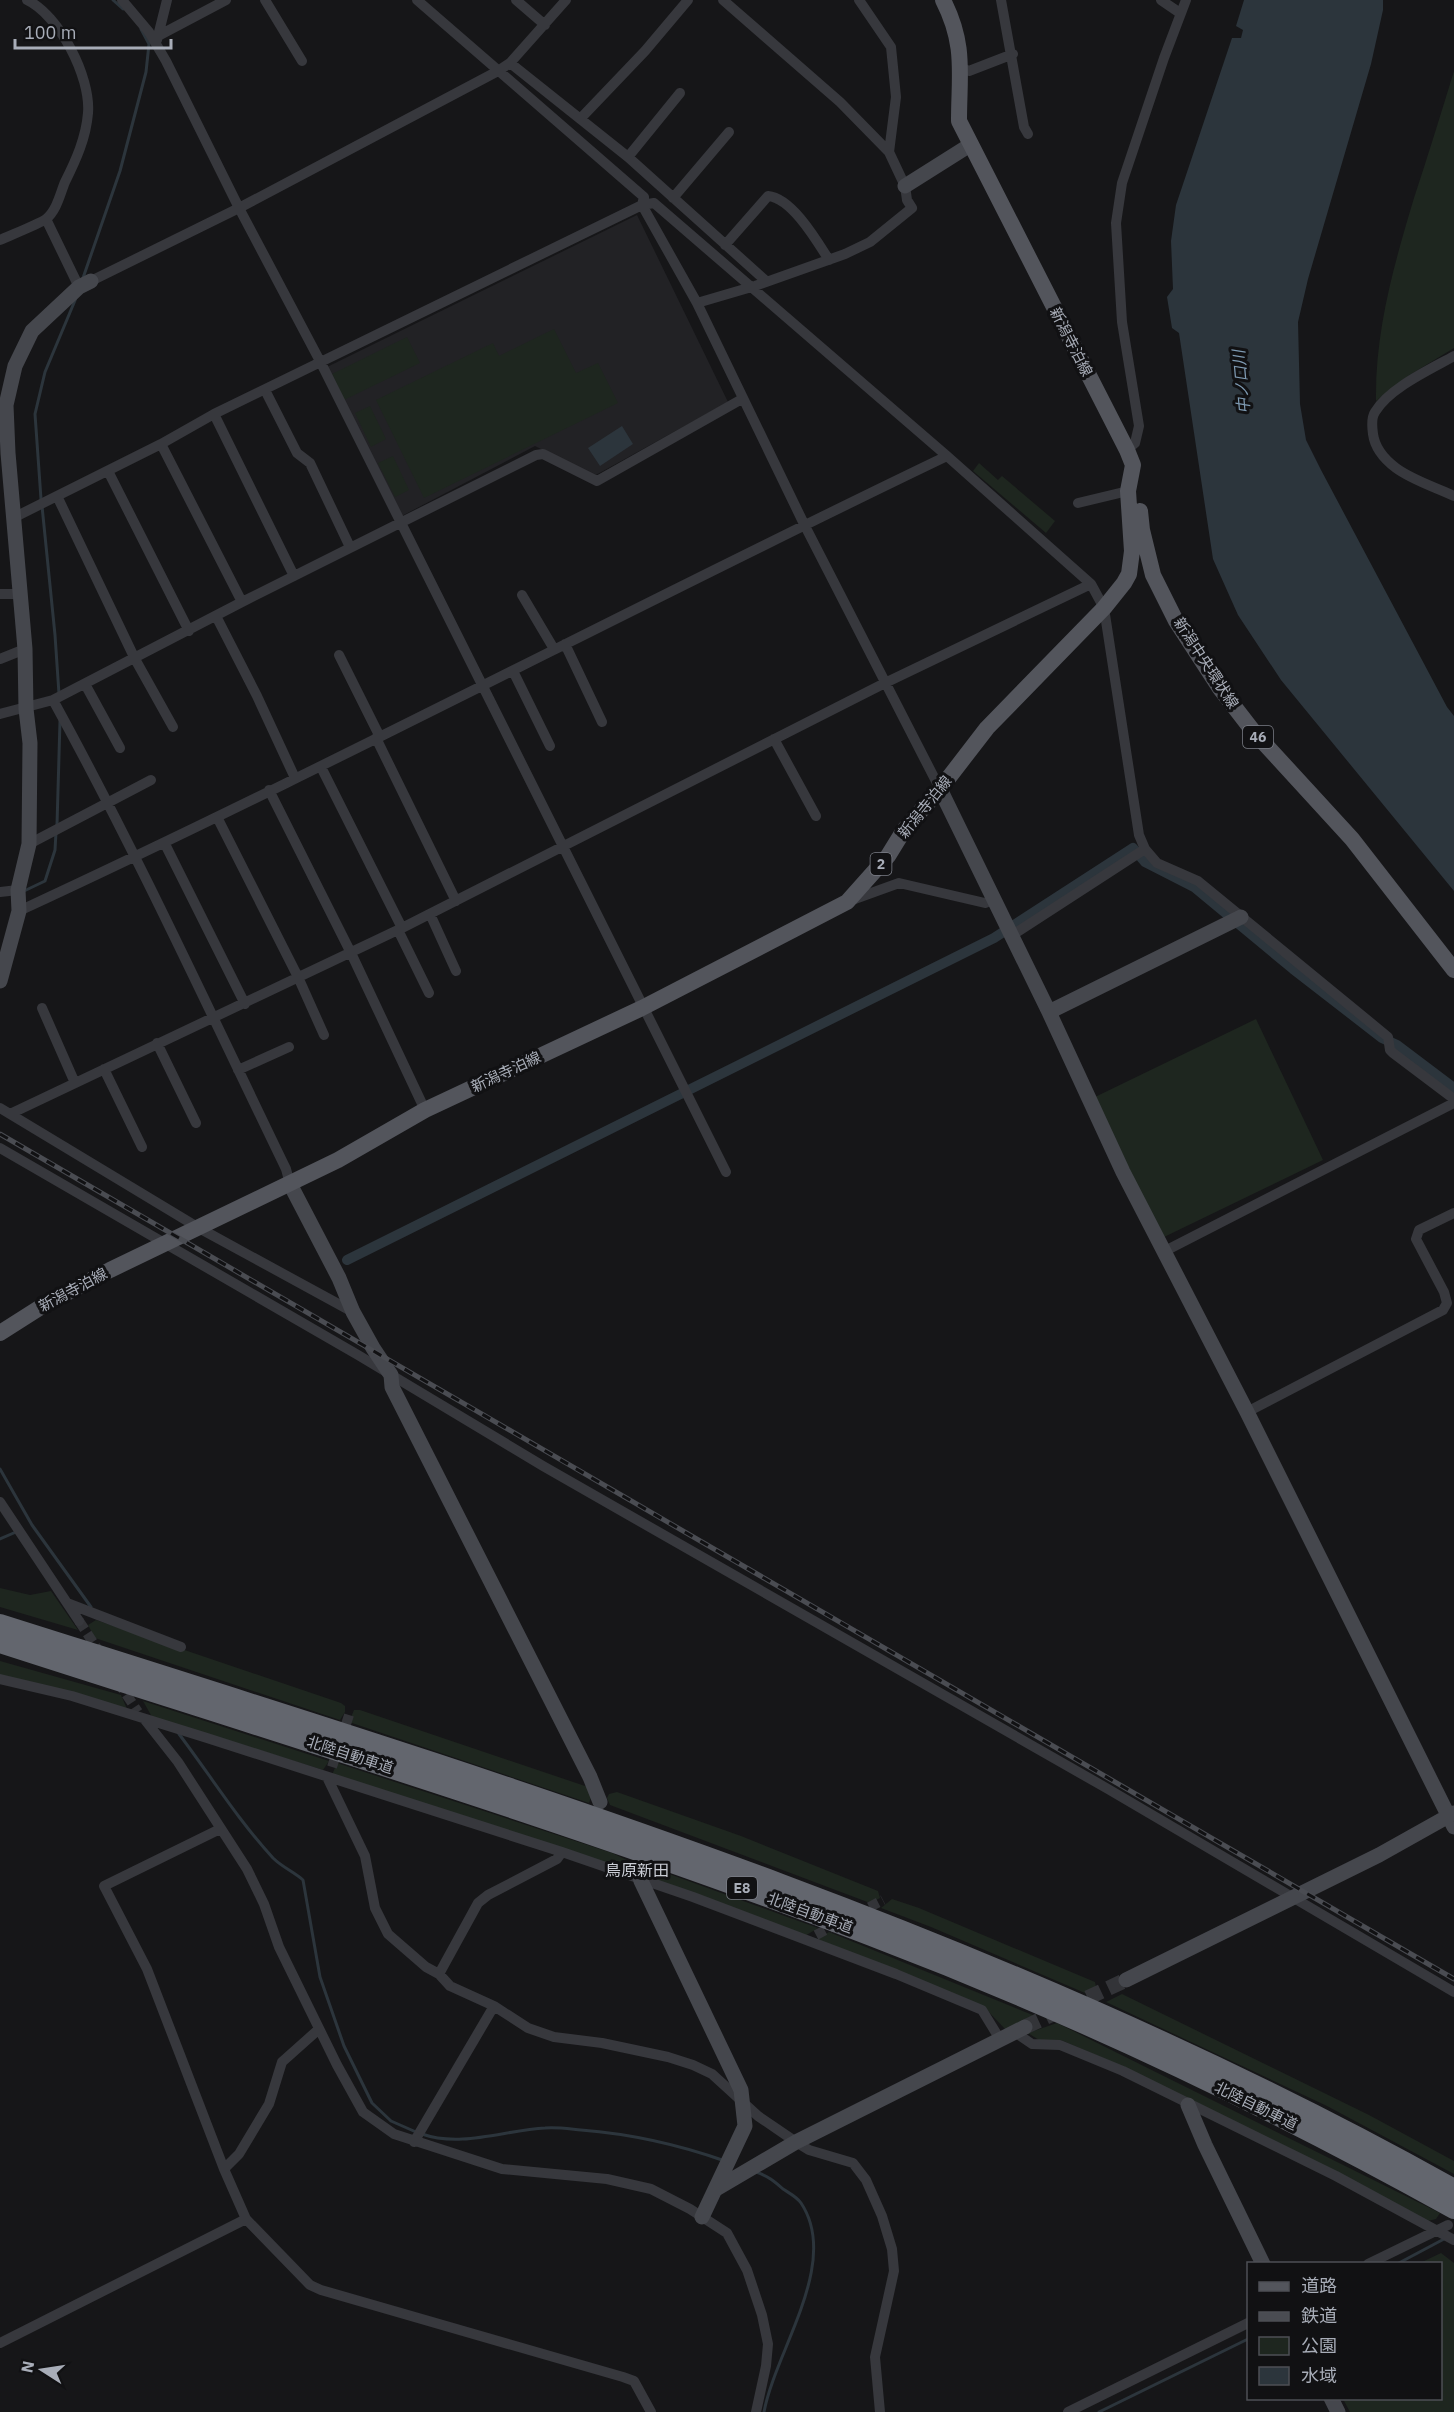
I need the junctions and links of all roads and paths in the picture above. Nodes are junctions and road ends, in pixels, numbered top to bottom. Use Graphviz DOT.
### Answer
graph roads {
  1 [pos="27,0"];
  2 [pos="122,0"];
  3 [pos="167,0"];
  4 [pos="226,0"];
  5 [pos="266,0"];
  6 [pos="417,0"];
  7 [pos="516,0"];
  8 [pos="566,0"];
  9 [pos="688,0"];
  10 [pos="723,0"];
  11 [pos="859,0"];
  12 [pos="943,0"];
  13 [pos="1001,0"];
  14 [pos="1161,0"];
  15 [pos="1186,0"];
  16 [pos="1180,13"];
  17 [pos="545,25"];
  18 [pos="157,39"];
  19 [pos="1013,54"];
  20 [pos="302,61"];
  21 [pos="510,63"];
  22 [pos="962,68"];
  23 [pos="498,71"];
  24 [pos="680,93"];
  25 [pos="581,118"];
  26 [pos="729,132"];
  27 [pos="1028,134"];
  28 [pos="970,145"];
  29 [pos="889,152"];
  30 [pos="628,157"];
  31 [pos="905,186"];
  32 [pos="673,198"];
  33 [pos="642,205"];
  34 [pos="238,208"];
  35 [pos="46,219"];
  36 [pos="0,240"];
  37 [pos="725,245"];
  38 [pos="829,260"];
  39 [pos="766,281"];
  40 [pos="85,284"];
  41 [pos="749,286"];
  42 [pos="697,303"];
  43 [pos="1454,356"];
  44 [pos="321,363"];
  45 [pos="265,390"];
  46 [pos="741,399"];
  47 [pos="214,414"];
  48 [pos="161,444"];
  49 [pos="947,456"];
  50 [pos="1130,458"];
  51 [pos="108,471"];
  52 [pos="1128,491"];
  53 [pos="57,496"];
  54 [pos="1454,496"];
  55 [pos="1078,503"];
  56 [pos="15,517"];
  57 [pos="401,522"];
  58 [pos="804,524"];
  59 [pos="350,547"];
  60 [pos="294,576"];
  61 [pos="1091,584"];
  62 [pos="0,594"];
  63 [pos="19,594"];
  64 [pos="522,595"];
  65 [pos="242,602"];
  66 [pos="1104,609"];
  67 [pos="216,616"];
  68 [pos="189,631"];
  69 [pos="565,644"];
  70 [pos="25,649"];
  71 [pos="554,649"];
  72 [pos="339,655"];
  73 [pos="0,659"];
  74 [pos="135,659"];
  75 [pos="513,670"];
  76 [pos="885,683"];
  77 [pos="85,684"];
  78 [pos="484,686"];
  79 [pos="53,700"];
  80 [pos="26,709"];
  81 [pos="0,714"];
  82 [pos="602,722"];
  83 [pos="174,727"];
  84 [pos="378,737"];
  85 [pos="774,738"];
  86 [pos="550,746"];
  87 [pos="120,748"];
  88 [pos="321,767"];
  89 [pos="295,778"];
  90 [pos="151,780"];
  91 [pos="940,789"];
  92 [pos="269,790"];
  93 [pos="107,802"];
  94 [pos="816,816"];
  95 [pos="217,817"];
  96 [pos="29,844"];
  97 [pos="165,844"];
  98 [pos="564,847"];
  99 [pos="1145,849"];
  100 [pos="134,858"];
  101 [pos="18,890"];
  102 [pos="0,892"];
  103 [pos="993,900"];
  104 [pos="456,901"];
  105 [pos="847,902"];
  106 [pos="20,911"];
  107 [pos="430,914"];
  108 [pos="1242,917"];
  109 [pos="400,929"];
  110 [pos="1011,936"];
  111 [pos="351,953"];
  112 [pos="1454,970"];
  113 [pos="456,971"];
  114 [pos="298,977"];
  115 [pos="0,981"];
  116 [pos="429,993"];
  117 [pos="245,1004"];
  118 [pos="42,1008"];
  119 [pos="642,1008"];
  120 [pos="1049,1012"];
  121 [pos="213,1016"];
  122 [pos="324,1035"];
  123 [pos="157,1043"];
  124 [pos="289,1047"];
  125 [pos="104,1069"];
  126 [pos="238,1070"];
  127 [pos="75,1083"];
  128 [pos="1454,1101"];
  129 [pos="0,1108"];
  130 [pos="425,1110"];
  131 [pos="10,1114"];
  132 [pos="196,1123"];
  133 [pos="142,1147"];
  134 [pos="0,1148"];
  135 [pos="726,1172"];
  136 [pos="290,1184"];
  137 [pos="1454,1213"];
  138 [pos="199,1228"];
  139 [pos="165,1244"];
  140 [pos="1165,1251"];
  141 [pos="353,1312"];
  142 [pos="0,1333"];
  143 [pos="391,1375"];
  144 [pos="1247,1412"];
  145 [pos="0,1502"];
  146 [pos="67,1603"];
  147 [pos="79,1621"];
  148 [pos="0,1624"];
  149 [pos="0,1642"];
  150 [pos="181,1647"];
  151 [pos="0,1678"];
  152 [pos="141,1716"];
  153 [pos="329,1772"];
  154 [pos="600,1802"];
  155 [pos="1452,1819"];
  156 [pos="220,1828"];
  157 [pos="562,1852"];
  158 [pos="639,1873"];
  159 [pos="1291,1896"];
  160 [pos="439,1974"];
  161 [pos="1126,1980"];
  162 [pos="1454,1992"];
  163 [pos="494,2006"];
  164 [pos="319,2029"];
  165 [pos="1021,2030"];
  166 [pos="1001,2041"];
  167 [pos="742,2103"];
  168 [pos="1188,2105"];
  169 [pos="414,2142"];
  170 [pos="796,2142"];
  171 [pos="224,2169"];
  172 [pos="716,2189"];
  173 [pos="1454,2189"];
  174 [pos="702,2217"];
  175 [pos="1451,2217"];
  176 [pos="246,2219"];
  177 [pos="1437,2230"];
  178 [pos="1454,2240"];
  179 [pos="1262,2262"];
  180 [pos="1372,2262"];
  181 [pos="1247,2323"];
  182 [pos="0,2343"];
  183 [pos="651,2412"];
  184 [pos="756,2412"];
  185 [pos="880,2412"];
  186 [pos="1068,2412"];
  1 -- 35 [label="street"];
  2 -- 18 [label="street"];
  3 -- 18 [label="street"];
  4 -- 18 [label="street"];
  5 -- 20 [label="street"];
  6 -- 23 [label="street"];
  7 -- 17 [label="street"];
  8 -- 17 [label="street"];
  9 -- 25 [label="street"];
  10 -- 29 [label="street"];
  11 -- 29 [label="street"];
  12 -- 22 [label="main road, 新潟寺泊線"];
  13 -- 19 [label="street"];
  14 -- 16 [label="street"];
  15 -- 16 [label="street"];
  16 -- 50 [label="street"];
  17 -- 21 [label="street"];
  18 -- 34 [label="street"];
  19 -- 22 [label="street"];
  19 -- 27 [label="street"];
  21 -- 23 [label="street"];
  21 -- 25 [label="street"];
  22 -- 28 [label="main road, 新潟寺泊線"];
  23 -- 33 [label="street"];
  23 -- 34 [label="street"];
  24 -- 30 [label="street"];
  25 -- 30 [label="street"];
  26 -- 32 [label="street"];
  28 -- 31 [label="street"];
  28 -- 50 [label="main road, 新潟寺泊線"];
  29 -- 31 [label="street"];
  30 -- 32 [label="street"];
  31 -- 38 [label="street"];
  32 -- 37 [label="street"];
  33 -- 41 [label="street"];
  33 -- 42 [label="street"];
  33 -- 44 [label="street"];
  34 -- 40 [label="street"];
  34 -- 44 [label="street"];
  35 -- 36 [label="street"];
  35 -- 40 [label="street"];
  37 -- 38 [label="street"];
  37 -- 39 [label="street"];
  38 -- 39 [label="street"];
  39 -- 41 [label="street"];
  40 -- 56 [label="street"];
  41 -- 42 [label="street"];
  41 -- 49 [label="street"];
  42 -- 46 [label="street"];
  43 -- 54 [label="street"];
  44 -- 45 [label="street"];
  44 -- 57 [label="street"];
  45 -- 47 [label="street"];
  45 -- 59 [label="street"];
  46 -- 57 [label="street"];
  46 -- 58 [label="street"];
  47 -- 48 [label="street"];
  47 -- 60 [label="street"];
  48 -- 51 [label="street"];
  48 -- 65 [label="street"];
  49 -- 58 [label="street"];
  49 -- 61 [label="street"];
  50 -- 52 [label="main road, 新潟寺泊線 / 2"];
  50 -- 112 [label="main road, 新潟中央環状線 / 46"];
  51 -- 53 [label="street"];
  51 -- 68 [label="street"];
  52 -- 55 [label="street"];
  52 -- 66 [label="main road, 新潟寺泊線 / 2"];
  53 -- 56 [label="street"];
  53 -- 74 [label="street"];
  56 -- 63 [label="street"];
  57 -- 59 [label="street"];
  57 -- 78 [label="street"];
  58 -- 69 [label="street"];
  58 -- 76 [label="street"];
  59 -- 60 [label="street"];
  60 -- 65 [label="street"];
  61 -- 66 [label="street"];
  61 -- 76 [label="street"];
  62 -- 63 [label="street"];
  63 -- 70 [label="street"];
  64 -- 71 [label="street"];
  65 -- 67 [label="street"];
  66 -- 91 [label="main road, 新潟寺泊線 / 2"];
  66 -- 99 [label="street"];
  67 -- 68 [label="street"];
  67 -- 89 [label="street"];
  68 -- 74 [label="street"];
  69 -- 71 [label="street"];
  69 -- 82 [label="street"];
  70 -- 73 [label="street"];
  70 -- 80 [label="street"];
  71 -- 75 [label="street"];
  72 -- 84 [label="street"];
  74 -- 77 [label="street"];
  74 -- 83 [label="street"];
  75 -- 78 [label="street"];
  75 -- 86 [label="street"];
  76 -- 85 [label="street"];
  76 -- 91 [label="street"];
  77 -- 79 [label="street"];
  77 -- 87 [label="street"];
  78 -- 84 [label="street"];
  78 -- 98 [label="street"];
  79 -- 80 [label="street"];
  79 -- 93 [label="street"];
  80 -- 81 [label="street"];
  80 -- 96 [label="street"];
  84 -- 88 [label="street"];
  84 -- 104 [label="street"];
  85 -- 94 [label="street"];
  85 -- 98 [label="street"];
  88 -- 89 [label="street"];
  88 -- 109 [label="street"];
  89 -- 92 [label="street"];
  90 -- 93 [label="street"];
  91 -- 103 [label="street"];
  91 -- 105 [label="main road, 新潟寺泊線 / 2"];
  92 -- 95 [label="street"];
  92 -- 111 [label="street"];
  93 -- 96 [label="street"];
  93 -- 100 [label="street"];
  95 -- 97 [label="street"];
  95 -- 114 [label="street"];
  96 -- 101 [label="street"];
  97 -- 100 [label="street"];
  97 -- 117 [label="street"];
  98 -- 104 [label="street"];
  98 -- 119 [label="street"];
  99 -- 108 [label="street"];
  99 -- 110 [label="street"];
  100 -- 106 [label="street"];
  100 -- 121 [label="street"];
  101 -- 102 [label="street"];
  101 -- 106 [label="street"];
  103 -- 105 [label="street"];
  103 -- 110 [label="street"];
  104 -- 107 [label="street"];
  105 -- 119 [label="main road, 新潟寺泊線 / 2"];
  106 -- 115 [label="street"];
  107 -- 109 [label="street"];
  107 -- 113 [label="street"];
  108 -- 120 [label="street"];
  108 -- 128 [label="street"];
  109 -- 111 [label="street"];
  109 -- 116 [label="street"];
  110 -- 120 [label="street"];
  111 -- 114 [label="street"];
  111 -- 130 [label="street"];
  114 -- 117 [label="street"];
  114 -- 122 [label="street"];
  117 -- 121 [label="street"];
  118 -- 127 [label="street"];
  119 -- 130 [label="main road, 新潟寺泊線 / 2"];
  119 -- 135 [label="street"];
  120 -- 140 [label="street"];
  121 -- 123 [label="street"];
  121 -- 126 [label="street"];
  123 -- 125 [label="street"];
  123 -- 132 [label="street"];
  124 -- 126 [label="street"];
  125 -- 127 [label="street"];
  125 -- 133 [label="street"];
  126 -- 136 [label="street"];
  127 -- 131 [label="street"];
  128 -- 140 [label="street"];
  129 -- 131 [label="street"];
  130 -- 136 [label="main road, 新潟寺泊線 / 2"];
  131 -- 138 [label="street"];
  134 -- 139 [label="street"];
  136 -- 138 [label="main road, 新潟寺泊線 / 2"];
  136 -- 141 [label="street"];
  137 -- 144 [label="street"];
  138 -- 139 [label="main road, 新潟寺泊線 / 2"];
  138 -- 141 [label="street"];
  139 -- 142 [label="main road, 新潟寺泊線 / 2"];
  139 -- 143 [label="street"];
  140 -- 144 [label="street"];
  141 -- 143 [label="street"];
  143 -- 154 [label="street"];
  143 -- 159 [label="street"];
  144 -- 155 [label="street"];
  145 -- 146 [label="street"];
  146 -- 147 [label="street"];
  146 -- 150 [label="street"];
  148 -- 173 [label="highway, 北陸自動車道 / E8"];
  149 -- 175 [label="highway, 北陸自動車道 / E8"];
  151 -- 152 [label="street"];
  152 -- 153 [label="street"];
  152 -- 156 [label="street"];
  153 -- 157 [label="street"];
  153 -- 160 [label="street"];
  155 -- 159 [label="street"];
  156 -- 164 [label="street"];
  156 -- 171 [label="street"];
  157 -- 158 [label="street"];
  157 -- 160 [label="street"];
  158 -- 166 [label="street"];
  158 -- 167 [label="street"];
  159 -- 161 [label="street"];
  159 -- 162 [label="street"];
  160 -- 163 [label="street"];
  163 -- 167 [label="street"];
  163 -- 169 [label="street"];
  164 -- 169 [label="street"];
  164 -- 171 [label="street"];
  165 -- 166 [label="street"];
  165 -- 168 [label="street"];
  166 -- 170 [label="street"];
  167 -- 170 [label="street"];
  167 -- 172 [label="street"];
  168 -- 177 [label="street"];
  168 -- 179 [label="street"];
  169 -- 174 [label="street"];
  170 -- 172 [label="street"];
  170 -- 185 [label="street"];
  171 -- 176 [label="street"];
  172 -- 174 [label="street"];
  174 -- 184 [label="street"];
  175 -- 177 [label="street"];
  176 -- 182 [label="street"];
  176 -- 183 [label="street"];
  177 -- 178 [label="street"];
  177 -- 180 [label="street"];
  181 -- 186 [label="street"];
}
